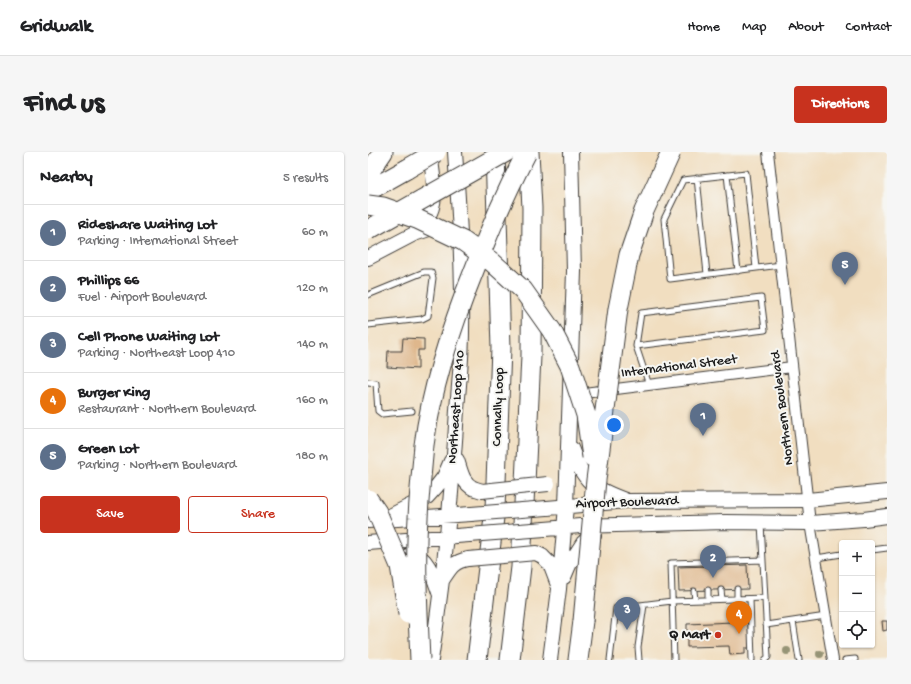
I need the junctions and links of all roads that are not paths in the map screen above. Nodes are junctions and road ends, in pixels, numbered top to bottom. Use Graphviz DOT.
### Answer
graph roads {
  1 [pos="383,152"];
  2 [pos="430,152"];
  3 [pos="436,152"];
  4 [pos="455,152"];
  5 [pos="495,152"];
  6 [pos="506,152"];
  7 [pos="528,152"];
  8 [pos="671,152"];
  9 [pos="768,152"];
  10 [pos="573,155"];
  11 [pos="368,174"];
  12 [pos="727,175"];
  13 [pos="697,178"];
  14 [pos="368,191"];
  15 [pos="368,205"];
  16 [pos="368,230"];
  17 [pos="414,234"];
  18 [pos="461,243"];
  19 [pos="368,258"];
  20 [pos="781,266"];
  21 [pos="756,268"];
  22 [pos="738,271"];
  23 [pos="707,274"];
  24 [pos="368,295"];
  25 [pos="368,325"];
  26 [pos="636,346"];
  27 [pos="792,367"];
  28 [pos="368,382"];
  29 [pos="649,385"];
  30 [pos="570,395"];
  31 [pos="412,411"];
  32 [pos="568,441"];
  33 [pos="455,454"];
  34 [pos="568,461"];
  35 [pos="596,480"];
  36 [pos="887,492"];
  37 [pos="368,499"];
  38 [pos="808,500"];
  39 [pos="627,501"];
  40 [pos="566,506"];
  41 [pos="449,516"];
  42 [pos="887,516"];
  43 [pos="382,520"];
  44 [pos="368,521"];
  45 [pos="761,522"];
  46 [pos="810,523"];
  47 [pos="620,525"];
  48 [pos="565,527"];
  49 [pos="448,536"];
  50 [pos="387,542"];
  51 [pos="368,544"];
  52 [pos="887,548"];
  53 [pos="875,550"];
  54 [pos="839,554"];
  55 [pos="816,558"];
  56 [pos="763,560"];
  57 [pos="443,579"];
  58 [pos="559,589"];
  59 [pos="737,589"];
  60 [pos="694,590"];
  61 [pos="708,590"];
  62 [pos="721,590"];
  63 [pos="440,595"];
  64 [pos="765,598"];
  65 [pos="737,599"];
  66 [pos="750,599"];
  67 [pos="695,600"];
  68 [pos="708,600"];
  69 [pos="722,600"];
  70 [pos="672,601"];
  71 [pos="644,605"];
  72 [pos="484,612"];
  73 [pos="826,616"];
  74 [pos="793,621"];
  75 [pos="766,625"];
  76 [pos="417,660"];
  77 [pos="420,660"];
  78 [pos="431,660"];
  79 [pos="471,660"];
  80 [pos="478,660"];
  81 [pos="510,660"];
  82 [pos="550,660"];
  83 [pos="578,660"];
  84 [pos="610,660"];
  85 [pos="639,660"];
  86 [pos="674,660"];
  87 [pos="752,660"];
  88 [pos="765,660"];
  89 [pos="799,660"];
  90 [pos="833,660"];
  91 [pos="845,660"];
  92 [pos="855,660"];
  1 -- 11 [label="highway"];
  2 -- 17 [label="main road"];
  3 -- 14 [label="highway, bridge"];
  4 -- 18 [label="main road, Northeast Loop 410"];
  5 -- 72 [label="highway, Connally Loop"];
  6 -- 16 [label="highway, bridge"];
  7 -- 77 [label="highway, bridge"];
  7 -- 81 [label="highway, Connally Loop"];
  8 -- 35 [label="highway, bridge"];
  9 -- 20 [label="street, Northern Boulevard"];
  10 -- 30 [label="main road"];
  12 -- 13 [label="lane"];
  12 -- 21 [label="lane"];
  12 -- 22 [label="lane"];
  13 -- 23 [label="lane"];
  13 -- 23 [label="lane"];
  15 -- 35 [label="highway, bridge"];
  17 -- 18 [label="main road"];
  17 -- 19 [label="main road"];
  18 -- 33 [label="main road, Northeast Loop 410"];
  20 -- 21 [label="lane"];
  20 -- 27 [label="street, Northern Boulevard"];
  21 -- 22 [label="lane"];
  22 -- 23 [label="lane"];
  24 -- 25 [label="lane"];
  26 -- 26 [label="lane"];
  26 -- 29 [label="lane"];
  27 -- 29 [label="street, International Street"];
  27 -- 38 [label="street, Northern Boulevard"];
  28 -- 31 [label="lane"];
  29 -- 30 [label="street, International Street"];
  30 -- 32 [label="main road"];
  32 -- 34 [label="main road"];
  32 -- 39 [label="main road"];
  33 -- 34 [label="main road, bridge"];
  33 -- 41 [label="main road, Northeast Loop 410"];
  33 -- 43 [label="main road"];
  34 -- 40 [label="main road"];
  35 -- 83 [label="highway, bridge"];
  36 -- 38 [label="main road, Airport Boulevard"];
  37 -- 76 [label="highway, bridge"];
  38 -- 39 [label="main road, Airport Boulevard"];
  38 -- 46 [label="street, Northern Boulevard"];
  39 -- 40 [label="main road, Airport Boulevard"];
  40 -- 41 [label="main road, Airport Boulevard, bridge"];
  40 -- 48 [label="main road"];
  41 -- 43 [label="main road, Airport Boulevard"];
  41 -- 49 [label="main road, Northeast Loop 410"];
  42 -- 46 [label="main road, Airport Boulevard"];
  43 -- 44 [label="main road, Airport Boulevard"];
  45 -- 46 [label="main road, Airport Boulevard"];
  45 -- 47 [label="main road, Airport Boulevard"];
  45 -- 56 [label="lane"];
  46 -- 55 [label="street, Northern Boulevard"];
  47 -- 48 [label="main road, Airport Boulevard"];
  47 -- 58 [label="main road"];
  48 -- 49 [label="main road, Airport Boulevard, bridge"];
  48 -- 58 [label="main road"];
  49 -- 50 [label="main road, Airport Boulevard"];
  49 -- 57 [label="main road, Northeast Loop 410"];
  50 -- 51 [label="main road, Airport Boulevard"];
  50 -- 63 [label="main road"];
  52 -- 53 [label="lane"];
  54 -- 55 [label="lane"];
  55 -- 73 [label="street, Northern Boulevard"];
  56 -- 64 [label="lane"];
  56 -- 70 [label="lane"];
  57 -- 58 [label="main road, bridge"];
  57 -- 63 [label="main road, Northeast Loop 410"];
  58 -- 82 [label="main road"];
  59 -- 65 [label="lane"];
  60 -- 67 [label="lane"];
  61 -- 68 [label="lane"];
  62 -- 69 [label="lane"];
  63 -- 78 [label="main road, Northeast Loop 410"];
  64 -- 66 [label="lane"];
  64 -- 75 [label="lane"];
  65 -- 66 [label="lane"];
  65 -- 69 [label="lane"];
  66 -- 87 [label="lane"];
  67 -- 68 [label="lane"];
  67 -- 70 [label="lane"];
  68 -- 69 [label="lane"];
  70 -- 71 [label="lane"];
  70 -- 86 [label="lane"];
  71 -- 84 [label="lane"];
  71 -- 85 [label="lane"];
  72 -- 79 [label="highway"];
  72 -- 80 [label="highway, Connally Loop"];
  73 -- 74 [label="lane"];
  73 -- 90 [label="street, Northern Boulevard"];
  74 -- 75 [label="lane"];
  74 -- 89 [label="lane"];
  75 -- 88 [label="lane"];
  91 -- 92 [label="lane"];
}
